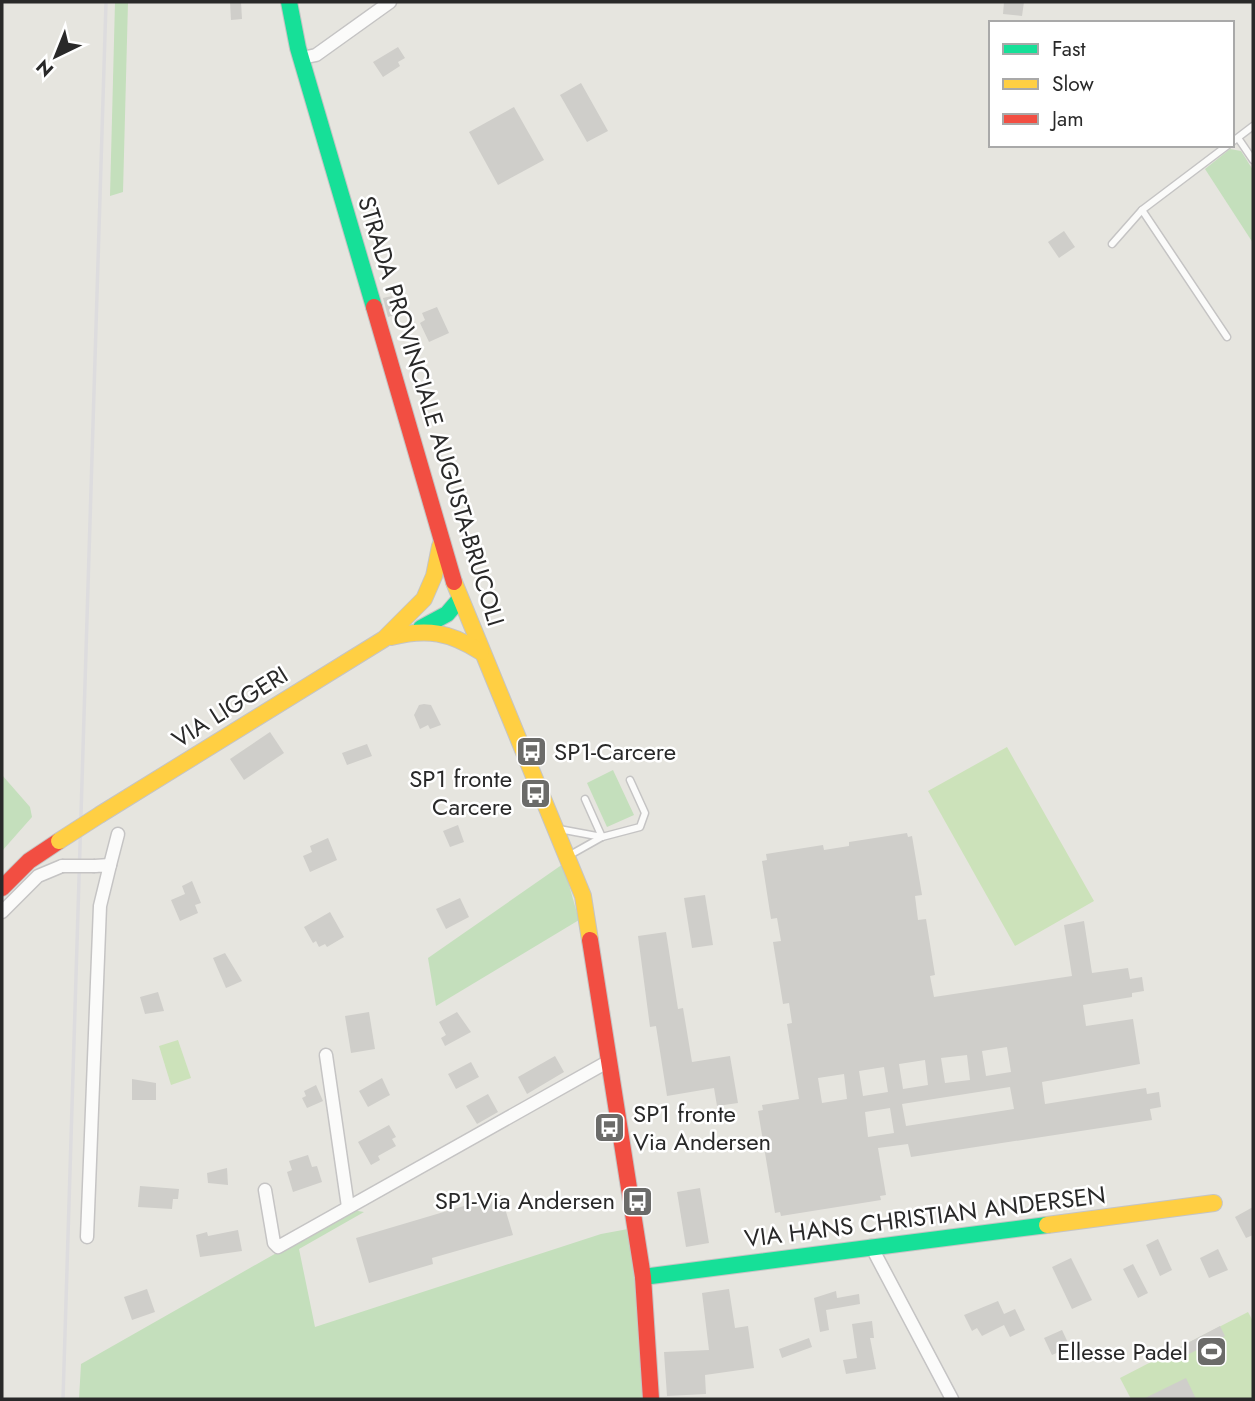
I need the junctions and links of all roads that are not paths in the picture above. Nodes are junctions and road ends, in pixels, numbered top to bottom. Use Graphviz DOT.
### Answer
graph roads {
  1 [pos="289,2"];
  2 [pos="390,2"];
  3 [pos="302,58"];
  4 [pos="1253,126"];
  5 [pos="1234,141"];
  6 [pos="1234,143"];
  7 [pos="1226,147"];
  8 [pos="1253,160"];
  9 [pos="1142,209"];
  10 [pos="1112,244"];
  11 [pos="1227,337"];
  12 [pos="441,539"];
  13 [pos="459,600"];
  14 [pos="418,611"];
  15 [pos="421,628"];
  16 [pos="384,639"];
  17 [pos="481,652"];
  18 [pos="629,780"];
  19 [pos="584,799"];
  20 [pos="556,828"];
  21 [pos="118,834"];
  22 [pos="602,837"];
  23 [pos="568,856"];
  24 [pos="110,864"];
  25 [pos="2,888"];
  26 [pos="2,912"];
  27 [pos="326,1055"];
  28 [pos="609,1061"];
  29 [pos="265,1191"];
  30 [pos="1214,1203"];
  31 [pos="348,1207"];
  32 [pos="87,1237"];
  33 [pos="872,1246"];
  34 [pos="643,1277"];
  35 [pos="652,1399"];
  36 [pos="952,1399"];
  1 -- 3 [label="main road, STRADA PROVINCIALE AUGUSTA-BRUCOLI"];
  2 -- 3 [label="street"];
  3 -- 12 [label="main road, STRADA PROVINCIALE AUGUSTA-BRUCOLI"];
  4 -- 5 [label="lane"];
  6 -- 8 [label="lane"];
  7 -- 9 [label="lane"];
  9 -- 10 [label="lane"];
  9 -- 11 [label="lane"];
  12 -- 13 [label="main road, STRADA PROVINCIALE AUGUSTA-BRUCOLI"];
  12 -- 14 [label="main road"];
  13 -- 14 [label="main road"];
  13 -- 15 [label="main road"];
  13 -- 17 [label="main road, STRADA PROVINCIALE AUGUSTA-BRUCOLI"];
  14 -- 16 [label="main road"];
  15 -- 16 [label="main road"];
  15 -- 17 [label="main road"];
  16 -- 25 [label="main road, VIA LIGGERI, bridge"];
  17 -- 20 [label="main road, STRADA PROVINCIALE AUGUSTA-BRUCOLI"];
  18 -- 22 [label="lane"];
  19 -- 22 [label="lane"];
  20 -- 22 [label="lane"];
  20 -- 23 [label="main road, STRADA PROVINCIALE AUGUSTA-BRUCOLI"];
  21 -- 24 [label="street"];
  22 -- 23 [label="lane"];
  23 -- 28 [label="main road, STRADA PROVINCIALE AUGUSTA-BRUCOLI"];
  24 -- 26 [label="street, bridge"];
  24 -- 32 [label="street"];
  27 -- 31 [label="street"];
  28 -- 31 [label="street"];
  28 -- 34 [label="main road, STRADA PROVINCIALE AUGUSTA-BRUCOLI"];
  29 -- 31 [label="street"];
  30 -- 33 [label="main road, VIA HANS CHRISTIAN ANDERSEN"];
  33 -- 34 [label="main road, VIA HANS CHRISTIAN ANDERSEN"];
  33 -- 36 [label="street"];
  34 -- 35 [label="main road, STRADA PROVINCIALE AUGUSTA-BRUCOLI"];
}
